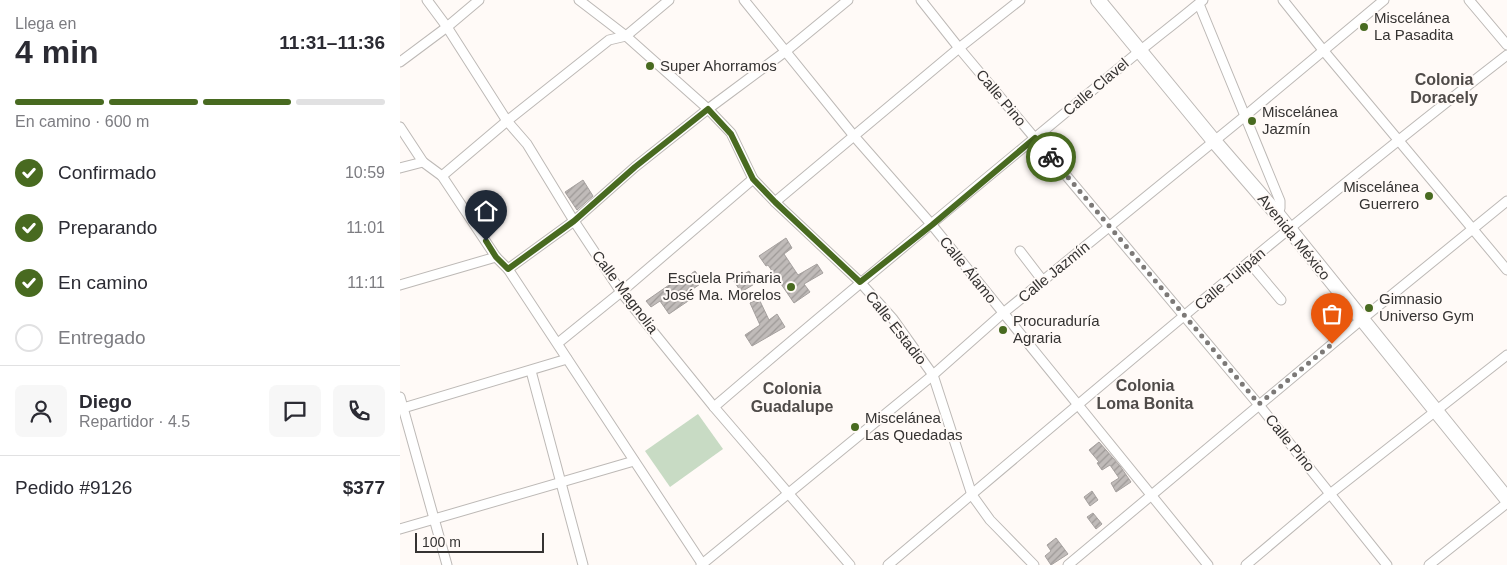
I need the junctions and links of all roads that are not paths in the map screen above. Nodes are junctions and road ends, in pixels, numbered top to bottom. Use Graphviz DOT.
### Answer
graph roads {
  1 [pos="427,0"];
  2 [pos="479,0"];
  3 [pos="579,0"];
  4 [pos="670,0"];
  5 [pos="744,0"];
  6 [pos="848,0"];
  7 [pos="921,0"];
  8 [pos="1020,0"];
  9 [pos="1098,0"];
  10 [pos="1283,0"];
  11 [pos="1384,0"];
  12 [pos="1469,0"];
  13 [pos="1201,2"];
  14 [pos="447,27"];
  15 [pos="626,36"];
  16 [pos="1507,45"];
  17 [pos="959,48"];
  18 [pos="1323,50"];
  19 [pos="786,51"];
  20 [pos="1139,51"];
  21 [pos="1507,55"];
  22 [pos="400,62"];
  23 [pos="708,109"];
  24 [pos="1245,116"];
  25 [pos="506,122"];
  26 [pos="400,127"];
  27 [pos="854,136"];
  28 [pos="1035,138"];
  29 [pos="1398,139"];
  30 [pos="1214,141"];
  31 [pos="423,162"];
  32 [pos="400,168"];
  33 [pos="442,176"];
  34 [pos="753,179"];
  35 [pos="1507,201"];
  36 [pos="775,202"];
  37 [pos="1278,215"];
  38 [pos="574,221"];
  39 [pos="932,225"];
  40 [pos="1110,226"];
  41 [pos="1289,229"];
  42 [pos="1472,229"];
  43 [pos="1020,251"];
  44 [pos="496,257"];
  45 [pos="1249,262"];
  46 [pos="508,269"];
  47 [pos="1507,270"];
  48 [pos="1043,281"];
  49 [pos="860,282"];
  50 [pos="400,285"];
  51 [pos="621,292"];
  52 [pos="1281,300"];
  53 [pos="1002,314"];
  54 [pos="1184,317"];
  55 [pos="1361,320"];
  56 [pos="558,343"];
  57 [pos="1507,355"];
  58 [pos="567,359"];
  59 [pos="531,370"];
  60 [pos="933,375"];
  61 [pos="400,398"];
  62 [pos="1077,404"];
  63 [pos="1259,404"];
  64 [pos="714,407"];
  65 [pos="401,409"];
  66 [pos="1434,411"];
  67 [pos="634,461"];
  68 [pos="561,483"];
  69 [pos="788,494"];
  70 [pos="972,494"];
  71 [pos="1330,494"];
  72 [pos="1150,496"];
  73 [pos="1507,501"];
  74 [pos="434,520"];
  75 [pos="400,529"];
  76 [pos="447,565"];
  77 [pos="583,565"];
  78 [pos="702,565"];
  79 [pos="850,565"];
  80 [pos="888,565"];
  81 [pos="1034,565"];
  82 [pos="1068,565"];
  83 [pos="1208,565"];
  84 [pos="1246,565"];
  85 [pos="1387,565"];
  86 [pos="1429,565"];
  1 -- 14 [label="street, Calle Magnolia"];
  2 -- 14 [label="street"];
  3 -- 15 [label="street, Calle Estadio"];
  4 -- 15 [label="street"];
  5 -- 19 [label="street, Calle Álamo"];
  6 -- 19 [label="street"];
  7 -- 17 [label="street, Calle Pino"];
  8 -- 17 [label="street"];
  9 -- 20 [label="street, Avenida México"];
  10 -- 18 [label="street"];
  11 -- 18 [label="street, Calle Jazmín"];
  12 -- 16 [label="street"];
  13 -- 20 [label="street, Calle Clavel"];
  13 -- 24 [label="street"];
  14 -- 22 [label="street"];
  14 -- 25 [label="street, Calle Magnolia"];
  15 -- 23 [label="street, Calle Estadio"];
  15 -- 25 [label="street"];
  17 -- 27 [label="street"];
  17 -- 28 [label="street, Calle Pino"];
  18 -- 24 [label="street, Calle Jazmín"];
  18 -- 29 [label="street"];
  19 -- 23 [label="street"];
  19 -- 27 [label="street, Calle Álamo"];
  20 -- 28 [label="street, Calle Clavel"];
  20 -- 30 [label="street, Avenida México"];
  21 -- 29 [label="street, Calle Tulipán"];
  23 -- 34 [label="street, Calle Estadio"];
  23 -- 38 [label="street"];
  24 -- 30 [label="street, Calle Jazmín"];
  24 -- 37 [label="street"];
  25 -- 33 [label="street"];
  25 -- 38 [label="street, Calle Magnolia"];
  26 -- 31 [label="street"];
  27 -- 36 [label="street"];
  27 -- 39 [label="street, Calle Álamo"];
  28 -- 39 [label="street, Calle Clavel"];
  28 -- 40 [label="street, Calle Pino"];
  29 -- 41 [label="street, Calle Tulipán"];
  29 -- 42 [label="street"];
  30 -- 37 [label="street, Avenida México"];
  30 -- 40 [label="street, Calle Jazmín"];
  31 -- 32 [label="street"];
  31 -- 33 [label="street"];
  33 -- 44 [label="street"];
  34 -- 36 [label="street, Calle Estadio"];
  34 -- 51 [label="street"];
  35 -- 42 [label="street"];
  36 -- 49 [label="street, Calle Estadio"];
  37 -- 41 [label="street, Avenida México"];
  38 -- 46 [label="street"];
  38 -- 51 [label="street, Calle Magnolia"];
  39 -- 49 [label="street, Calle Clavel"];
  39 -- 53 [label="street, Calle Álamo"];
  40 -- 48 [label="street, Calle Jazmín"];
  40 -- 54 [label="street, Calle Pino"];
  41 -- 45 [label="street, Calle Tulipán"];
  41 -- 55 [label="street, Avenida México"];
  42 -- 47 [label="street"];
  42 -- 55 [label="street"];
  43 -- 48 [label="street"];
  44 -- 46 [label="street"];
  44 -- 50 [label="street"];
  45 -- 52 [label="street"];
  45 -- 54 [label="street, Calle Tulipán"];
  46 -- 56 [label="street"];
  48 -- 53 [label="street, Calle Jazmín"];
  49 -- 60 [label="street, Calle Estadio"];
  49 -- 64 [label="street, Calle Clavel"];
  51 -- 56 [label="street"];
  51 -- 64 [label="street, Calle Magnolia"];
  53 -- 60 [label="street, Calle Jazmín"];
  53 -- 62 [label="street, Calle Álamo"];
  54 -- 62 [label="street, Calle Tulipán"];
  54 -- 63 [label="street, Calle Pino"];
  55 -- 63 [label="street"];
  55 -- 66 [label="street, Avenida México"];
  56 -- 58 [label="street"];
  57 -- 66 [label="street"];
  58 -- 59 [label="street"];
  58 -- 67 [label="street"];
  59 -- 65 [label="street"];
  59 -- 68 [label="street"];
  60 -- 69 [label="street, Calle Jazmín"];
  60 -- 70 [label="street, Calle Estadio"];
  61 -- 65 [label="street"];
  62 -- 70 [label="street, Calle Tulipán"];
  62 -- 72 [label="street, Calle Álamo"];
  63 -- 71 [label="street, Calle Pino"];
  63 -- 72 [label="street"];
  64 -- 69 [label="street, Calle Magnolia"];
  65 -- 74 [label="street"];
  66 -- 71 [label="street"];
  66 -- 73 [label="street, Avenida México"];
  67 -- 68 [label="street"];
  67 -- 78 [label="street"];
  68 -- 74 [label="street"];
  68 -- 77 [label="street"];
  69 -- 78 [label="street, Calle Jazmín"];
  69 -- 79 [label="street, Calle Magnolia"];
  70 -- 80 [label="street, Calle Tulipán"];
  70 -- 81 [label="street, Calle Estadio"];
  71 -- 84 [label="street"];
  71 -- 85 [label="street, Calle Pino"];
  72 -- 82 [label="street"];
  72 -- 83 [label="street, Calle Álamo"];
  73 -- 86 [label="street"];
  74 -- 75 [label="street"];
  74 -- 76 [label="street"];
}
